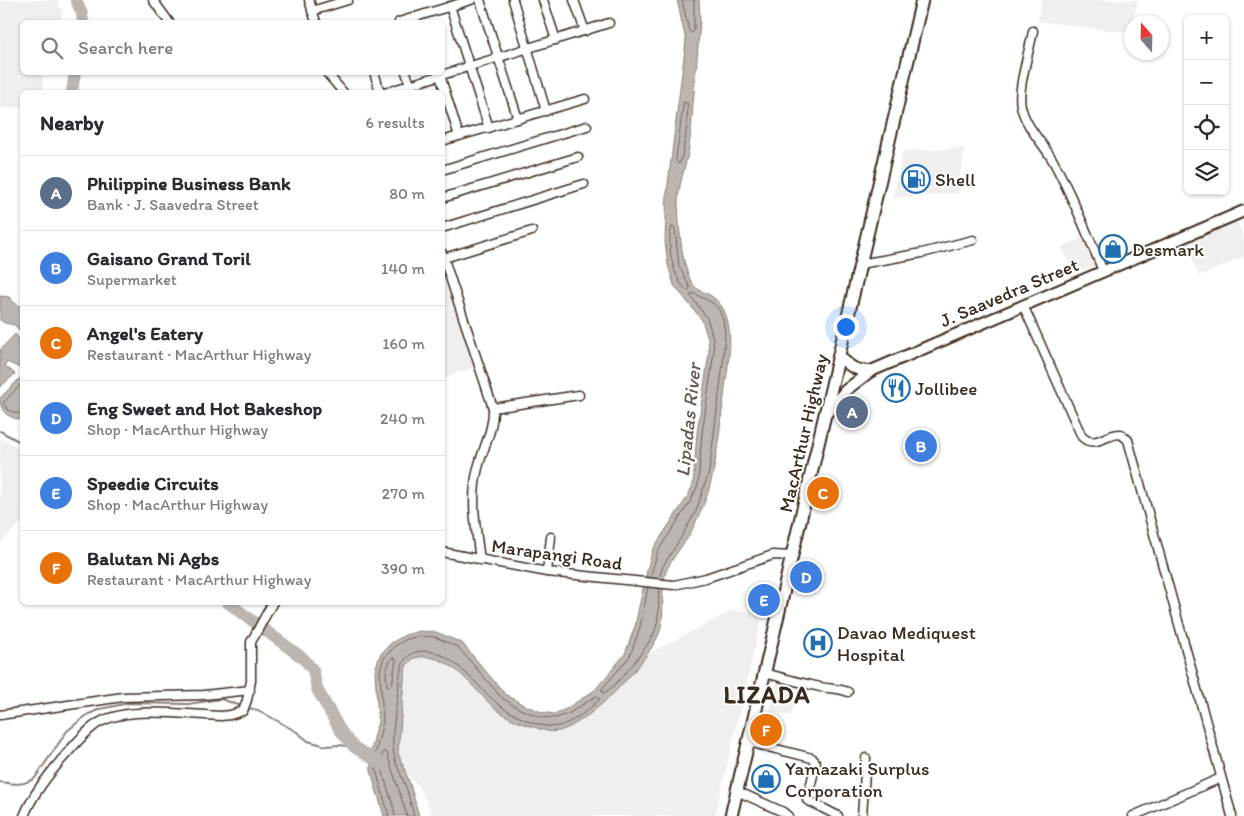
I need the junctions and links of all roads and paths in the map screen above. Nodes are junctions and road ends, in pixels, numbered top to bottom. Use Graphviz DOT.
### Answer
graph roads {
  1 [pos="153,0"];
  2 [pos="309,0"];
  3 [pos="348,0"];
  4 [pos="471,0"];
  5 [pos="480,0"];
  6 [pos="513,0"];
  7 [pos="543,0"];
  8 [pos="574,0"];
  9 [pos="922,0"];
  10 [pos="450,6"];
  11 [pos="312,11"];
  12 [pos="422,19"];
  13 [pos="168,20"];
  14 [pos="315,20"];
  15 [pos="609,23"];
  16 [pos="585,31"];
  17 [pos="1033,31"];
  18 [pos="556,40"];
  19 [pos="528,49"];
  20 [pos="499,58"];
  21 [pos="469,67"];
  22 [pos="445,73"];
  23 [pos="329,75"];
  24 [pos="375,75"];
  25 [pos="407,75"];
  26 [pos="438,75"];
  27 [pos="440,75"];
  28 [pos="411,89"];
  29 [pos="341,90"];
  30 [pos="379,90"];
  31 [pos="445,90"];
  32 [pos="445,90"];
  33 [pos="585,99"];
  34 [pos="546,110"];
  35 [pos="518,119"];
  36 [pos="587,126"];
  37 [pos="489,128"];
  38 [pos="459,136"];
  39 [pos="445,140"];
  40 [pos="578,156"];
  41 [pos="445,169"];
  42 [pos="584,184"];
  43 [pos="445,197"];
  44 [pos="1244,211"];
  45 [pos="445,227"];
  46 [pos="532,231"];
  47 [pos="973,240"];
  48 [pos="445,254"];
  49 [pos="445,261"];
  50 [pos="860,264"];
  51 [pos="1103,271"];
  52 [pos="1023,305"];
  53 [pos="839,355"];
  54 [pos="871,371"];
  55 [pos="579,395"];
  56 [pos="494,408"];
  57 [pos="826,414"];
  58 [pos="551,537"];
  59 [pos="445,553"];
  60 [pos="792,556"];
  61 [pos="480,560"];
  62 [pos="547,572"];
  63 [pos="271,605"];
  64 [pos="765,674"];
  65 [pos="250,690"];
  66 [pos="848,692"];
  67 [pos="0,715"];
  68 [pos="748,742"];
  69 [pos="866,758"];
  70 [pos="1222,778"];
  71 [pos="737,791"];
  72 [pos="24,816"];
  73 [pos="731,816"];
  74 [pos="788,816"];
  75 [pos="838,816"];
  76 [pos="862,816"];
  77 [pos="1133,816"];
  78 [pos="1232,816"];
  1 -- 13 [label="street"];
  2 -- 11 [label="street"];
  3 -- 11 [label="street"];
  4 -- 10 [label="street"];
  5 -- 20 [label="street"];
  6 -- 19 [label="street"];
  7 -- 18 [label="street"];
  8 -- 16 [label="street"];
  9 -- 50 [label="highway, MacArthur Highway"];
  10 -- 12 [label="street"];
  10 -- 21 [label="street"];
  11 -- 14 [label="street"];
  15 -- 16 [label="street"];
  16 -- 18 [label="street"];
  17 -- 51 [label="street"];
  18 -- 19 [label="street"];
  19 -- 20 [label="street"];
  19 -- 34 [label="street"];
  20 -- 21 [label="street"];
  20 -- 35 [label="street"];
  21 -- 22 [label="street"];
  21 -- 37 [label="street"];
  23 -- 29 [label="street"];
  24 -- 30 [label="street"];
  25 -- 28 [label="street"];
  26 -- 28 [label="street"];
  27 -- 31 [label="street"];
  32 -- 38 [label="street"];
  33 -- 34 [label="street"];
  34 -- 35 [label="street"];
  35 -- 37 [label="street"];
  36 -- 41 [label="street"];
  37 -- 38 [label="street"];
  38 -- 39 [label="street"];
  40 -- 43 [label="street"];
  42 -- 45 [label="street"];
  44 -- 51 [label="main road, J. Saavedra Street"];
  46 -- 48 [label="street"];
  47 -- 50 [label="street"];
  49 -- 56 [label="street, Marapangi Road"];
  50 -- 53 [label="highway, MacArthur Highway"];
  51 -- 52 [label="main road, J. Saavedra Street"];
  52 -- 54 [label="main road, J. Saavedra Street"];
  52 -- 70 [label="street"];
  53 -- 54 [label="main road"];
  53 -- 57 [label="highway, MacArthur Highway"];
  54 -- 57 [label="main road, J. Saavedra Street"];
  55 -- 56 [label="street"];
  56 -- 61 [label="street, Marapangi Road"];
  57 -- 60 [label="highway, MacArthur Highway"];
  58 -- 62 [label="street"];
  59 -- 61 [label="street"];
  60 -- 62 [label="street, Marapangi Road"];
  60 -- 64 [label="highway, MacArthur Highway"];
  61 -- 62 [label="street, Marapangi Road"];
  63 -- 65 [label="street"];
  64 -- 66 [label="street"];
  64 -- 68 [label="highway, MacArthur Highway"];
  65 -- 67 [label="street"];
  65 -- 72 [label="street"];
  68 -- 71 [label="highway, MacArthur Highway"];
  68 -- 75 [label="street"];
  69 -- 76 [label="street"];
  70 -- 77 [label="street"];
  70 -- 78 [label="street"];
  71 -- 73 [label="highway, MacArthur Highway"];
  71 -- 74 [label="street"];
}
